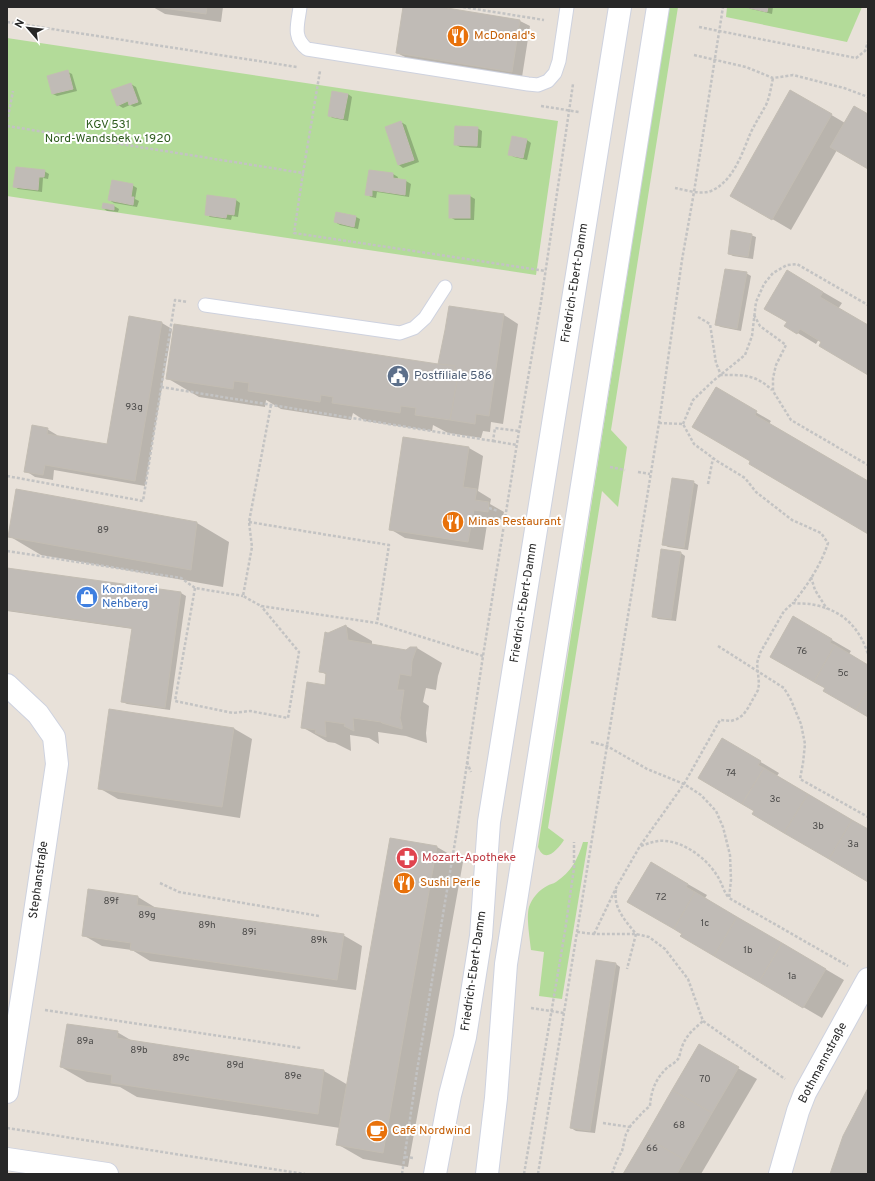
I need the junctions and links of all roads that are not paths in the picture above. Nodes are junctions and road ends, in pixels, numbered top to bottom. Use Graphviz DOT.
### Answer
graph roads {
  1 [pos="300,7"];
  2 [pos="567,7"];
  3 [pos="620,7"];
  4 [pos="658,7"];
  5 [pos="445,288"];
  6 [pos="205,305"];
  7 [pos="7,685"];
  8 [pos="861,974"];
  9 [pos="7,1092"];
  10 [pos="7,1159"];
  11 [pos="107,1174"];
  12 [pos="435,1174"];
  13 [pos="487,1174"];
  14 [pos="780,1174"];
  1 -- 2 [label="lane"];
  3 -- 12 [label="main road, Friedrich-Ebert-Damm"];
  4 -- 13 [label="main road"];
  5 -- 6 [label="lane"];
  7 -- 9 [label="main road, Stephanstraße"];
  8 -- 14 [label="main road, Bothmannstraße"];
  10 -- 11 [label="main road"];
}
